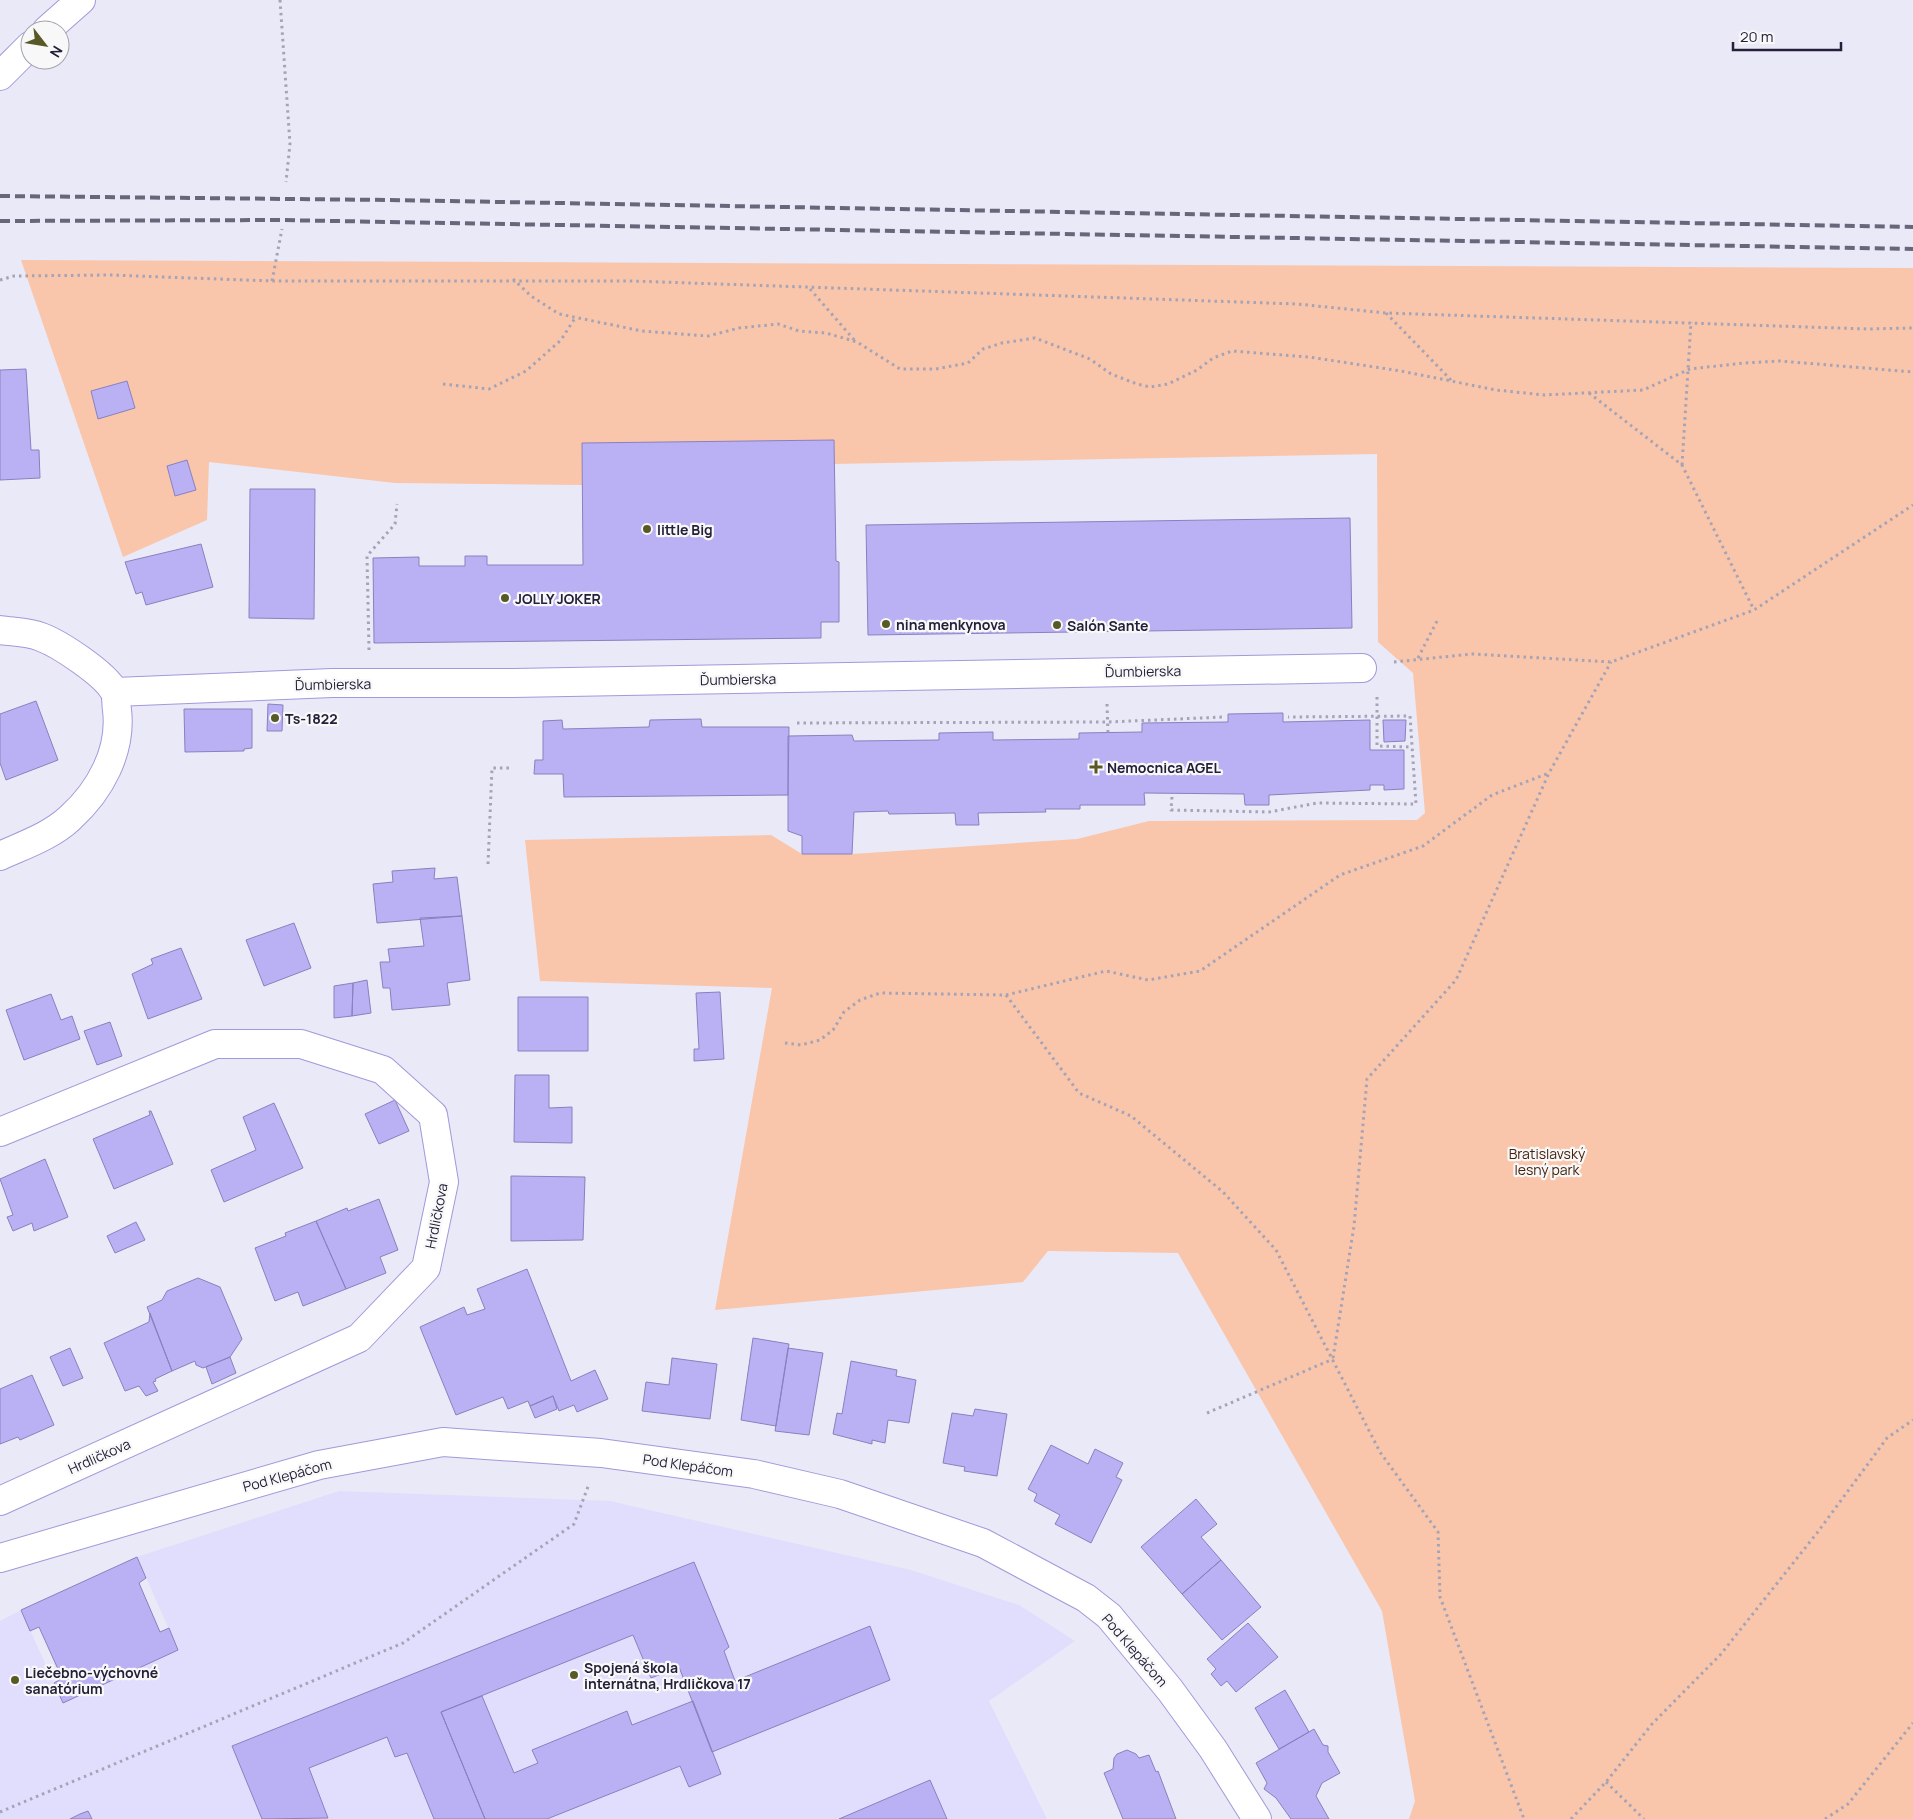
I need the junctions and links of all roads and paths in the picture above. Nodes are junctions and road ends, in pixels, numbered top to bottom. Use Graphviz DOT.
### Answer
graph roads {
  1 [pos="81,0"];
  2 [pos="280,0"];
  3 [pos="58,20"];
  4 [pos="20,56"];
  5 [pos="0,76"];
  6 [pos="286,182"];
  7 [pos="282,228"];
  8 [pos="513,279"];
  9 [pos="0,280"];
  10 [pos="272,281"];
  11 [pos="810,288"];
  12 [pos="1386,313"];
  13 [pos="575,318"];
  14 [pos="1691,322"];
  15 [pos="1913,328"];
  16 [pos="856,342"];
  17 [pos="1690,369"];
  18 [pos="1913,372"];
  19 [pos="1451,380"];
  20 [pos="443,384"];
  21 [pos="1589,393"];
  22 [pos="1682,465"];
  23 [pos="397,504"];
  24 [pos="1913,505"];
  25 [pos="1754,610"];
  26 [pos="1437,621"];
  27 [pos="0,630"];
  28 [pos="369,653"];
  29 [pos="1418,659"];
  30 [pos="1611,662"];
  31 [pos="1362,668"];
  32 [pos="114,692"];
  33 [pos="1107,696"];
  34 [pos="1288,716"];
  35 [pos="1376,716"];
  36 [pos="1224,717"];
  37 [pos="1108,722"];
  38 [pos="797,723"];
  39 [pos="1108,733"];
  40 [pos="1412,746"];
  41 [pos="511,768"];
  42 [pos="1549,773"];
  43 [pos="1172,797"];
  44 [pos="0,856"];
  45 [pos="488,864"];
  46 [pos="1006,995"];
  47 [pos="785,1043"];
  48 [pos="0,1132"];
  49 [pos="1333,1359"];
  50 [pos="1207,1413"];
  51 [pos="1913,1420"];
  52 [pos="600,1453"];
  53 [pos="0,1501"];
  54 [pos="0,1558"];
  55 [pos="1913,1723"];
  56 [pos="1606,1782"];
  57 [pos="0,1812"];
  58 [pos="1257,1819"];
  59 [pos="1524,1819"];
  60 [pos="1571,1819"];
  61 [pos="1644,1819"];
  62 [pos="1824,1819"];
  1 -- 3 [label="street"];
  2 -- 6 [label="path"];
  4 -- 5 [label="street"];
  7 -- 10 [label="path"];
  8 -- 10 [label="path"];
  8 -- 11 [label="path"];
  8 -- 13 [label="path"];
  9 -- 10 [label="path"];
  11 -- 12 [label="path"];
  11 -- 16 [label="path"];
  12 -- 14 [label="path"];
  12 -- 19 [label="path"];
  13 -- 16 [label="path"];
  13 -- 20 [label="path"];
  14 -- 15 [label="path"];
  14 -- 17 [label="path"];
  16 -- 19 [label="path"];
  17 -- 18 [label="path"];
  17 -- 21 [label="path"];
  17 -- 22 [label="path"];
  19 -- 21 [label="path"];
  21 -- 22 [label="path"];
  22 -- 25 [label="path"];
  23 -- 28 [label="path"];
  24 -- 25 [label="path"];
  25 -- 30 [label="path"];
  26 -- 29 [label="path"];
  27 -- 32 [label="street"];
  29 -- 30 [label="path"];
  29 -- 31 [label="path"];
  30 -- 42 [label="path"];
  31 -- 32 [label="street, Ďumbierska"];
  31 -- 35 [label="path"];
  32 -- 44 [label="street"];
  33 -- 37 [label="path"];
  34 -- 35 [label="path"];
  35 -- 40 [label="path"];
  35 -- 40 [label="path"];
  36 -- 37 [label="path"];
  37 -- 38 [label="path"];
  37 -- 39 [label="path"];
  40 -- 43 [label="path"];
  41 -- 45 [label="path"];
  42 -- 46 [label="path"];
  42 -- 49 [label="path"];
  46 -- 47 [label="path"];
  46 -- 49 [label="path"];
  48 -- 53 [label="street, Hrdličkova"];
  49 -- 50 [label="path"];
  49 -- 59 [label="path"];
  51 -- 56 [label="path"];
  52 -- 54 [label="street, Pod Klepáčom"];
  52 -- 57 [label="path"];
  52 -- 58 [label="street, Pod Klepáčom"];
  55 -- 62 [label="path"];
  56 -- 60 [label="path"];
  56 -- 61 [label="path"];
}
